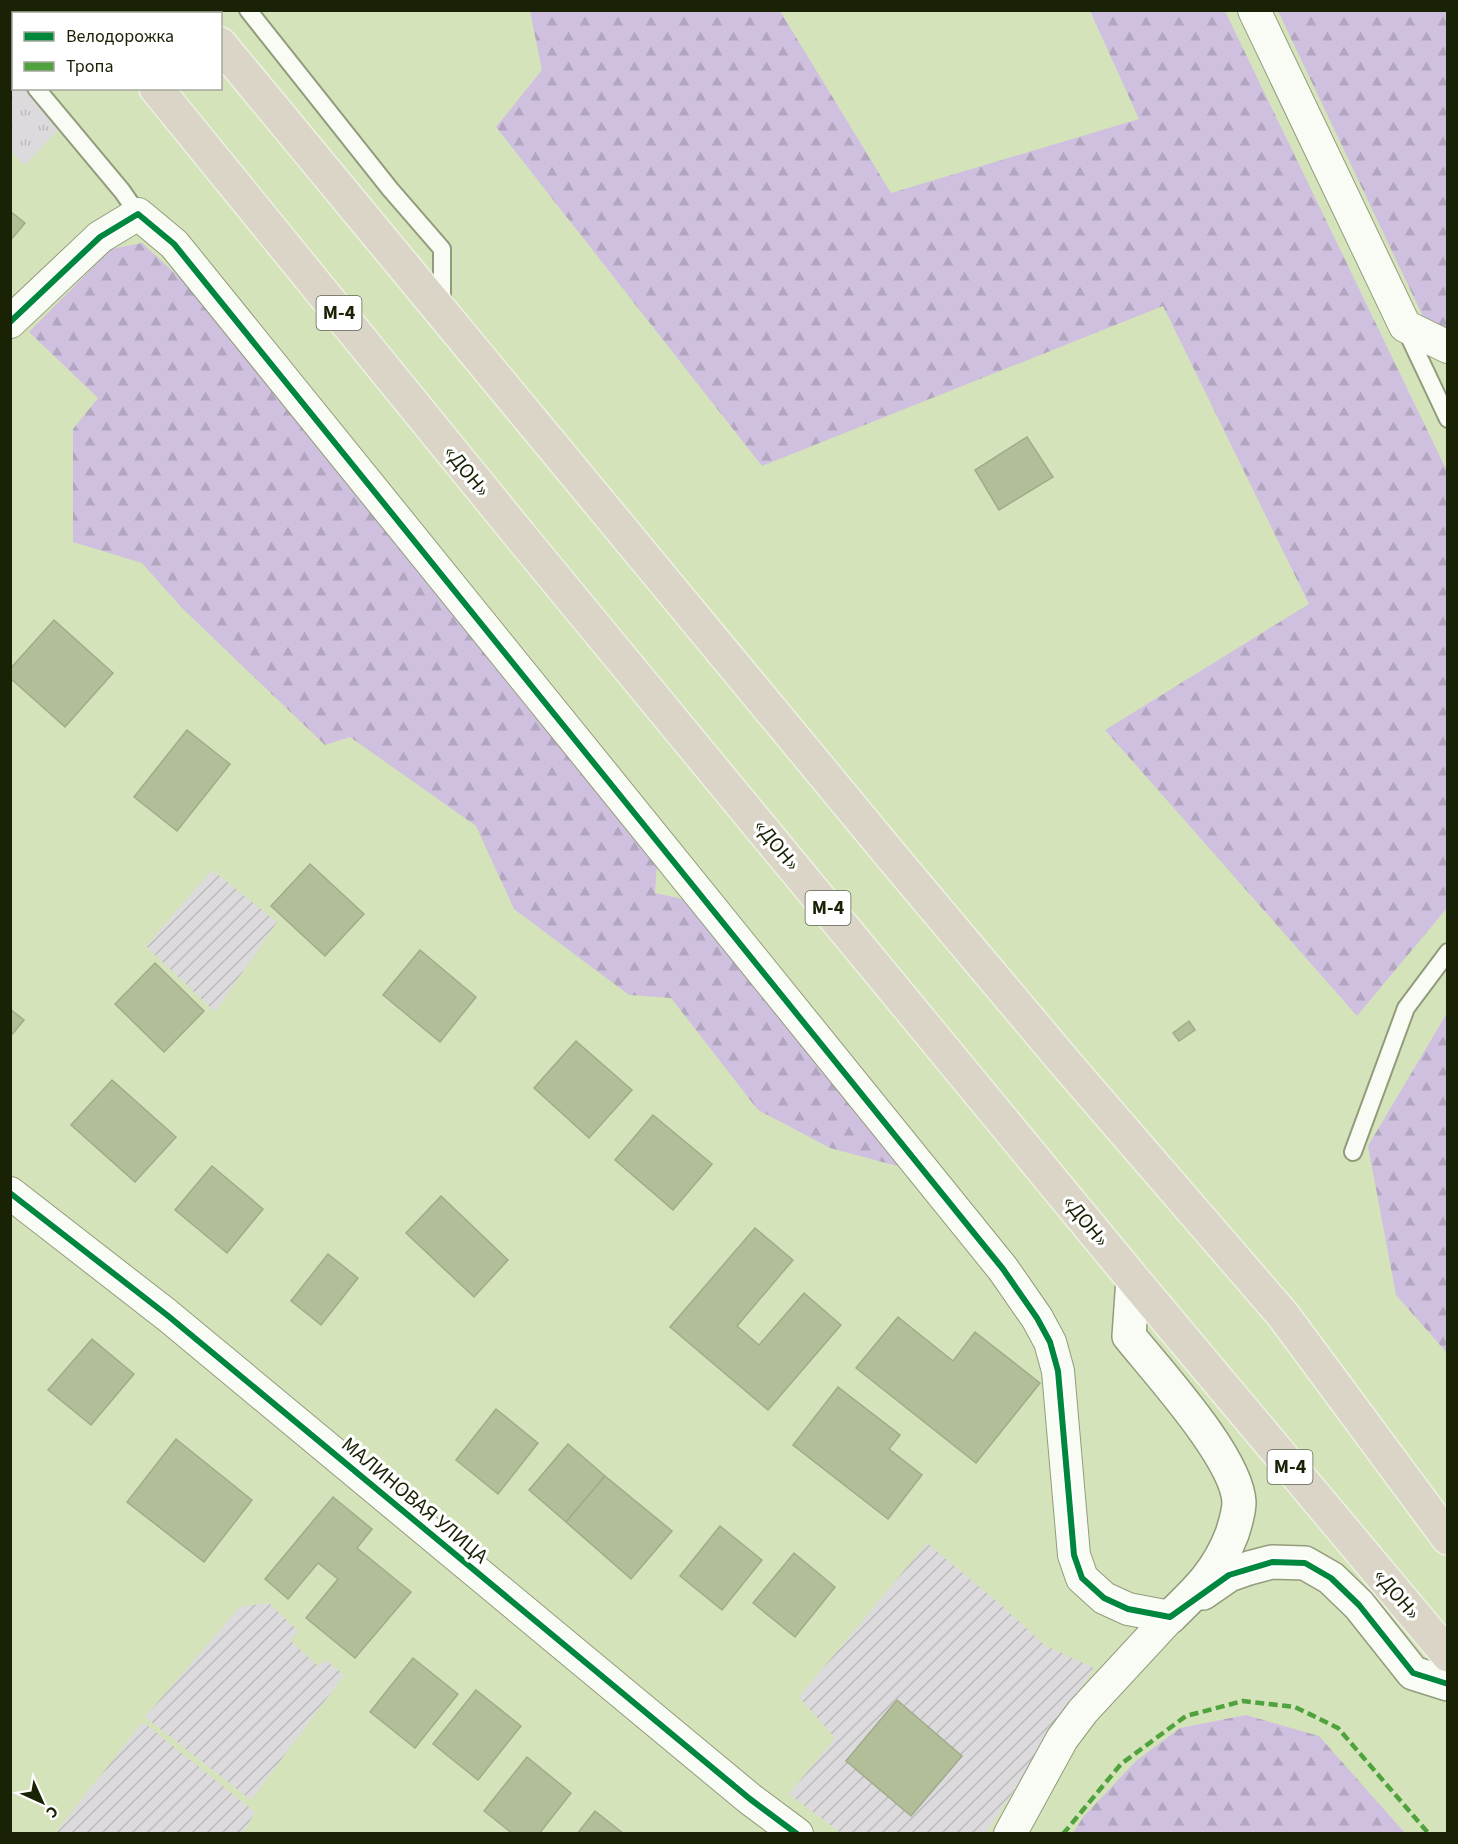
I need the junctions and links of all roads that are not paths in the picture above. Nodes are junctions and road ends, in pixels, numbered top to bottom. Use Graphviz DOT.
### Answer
graph roads {
  1 [pos="248,10"];
  2 [pos="1254,10"];
  3 [pos="222,46"];
  4 [pos="38,90"];
  5 [pos="158,90"];
  6 [pos="138,214"];
  7 [pos="442,312"];
  8 [pos="10,322"];
  9 [pos="1405,326"];
  10 [pos="1448,347"];
  11 [pos="1448,419"];
  12 [pos="1448,952"];
  13 [pos="1353,1152"];
  14 [pos="10,1193"];
  15 [pos="1134,1279"];
  16 [pos="1448,1539"];
  17 [pos="1170,1617"];
  18 [pos="1448,1655"];
  19 [pos="1448,1684"];
  20 [pos="797,1833"];
  21 [pos="1010,1833"];
  1 -- 7 [label="lane"];
  2 -- 9 [label="street"];
  3 -- 7 [label="highway"];
  4 -- 6 [label="lane"];
  5 -- 15 [label="highway, «ДОН» / М-4"];
  6 -- 8 [label="street"];
  6 -- 17 [label="street"];
  7 -- 16 [label="highway"];
  9 -- 10 [label="street"];
  9 -- 11 [label="lane"];
  12 -- 13 [label="lane"];
  14 -- 20 [label="street, МАЛИНОВАЯ УЛИЦА"];
  15 -- 17 [label="street"];
  15 -- 18 [label="highway, «ДОН» / М-4"];
  17 -- 19 [label="street"];
  17 -- 21 [label="street"];
}
